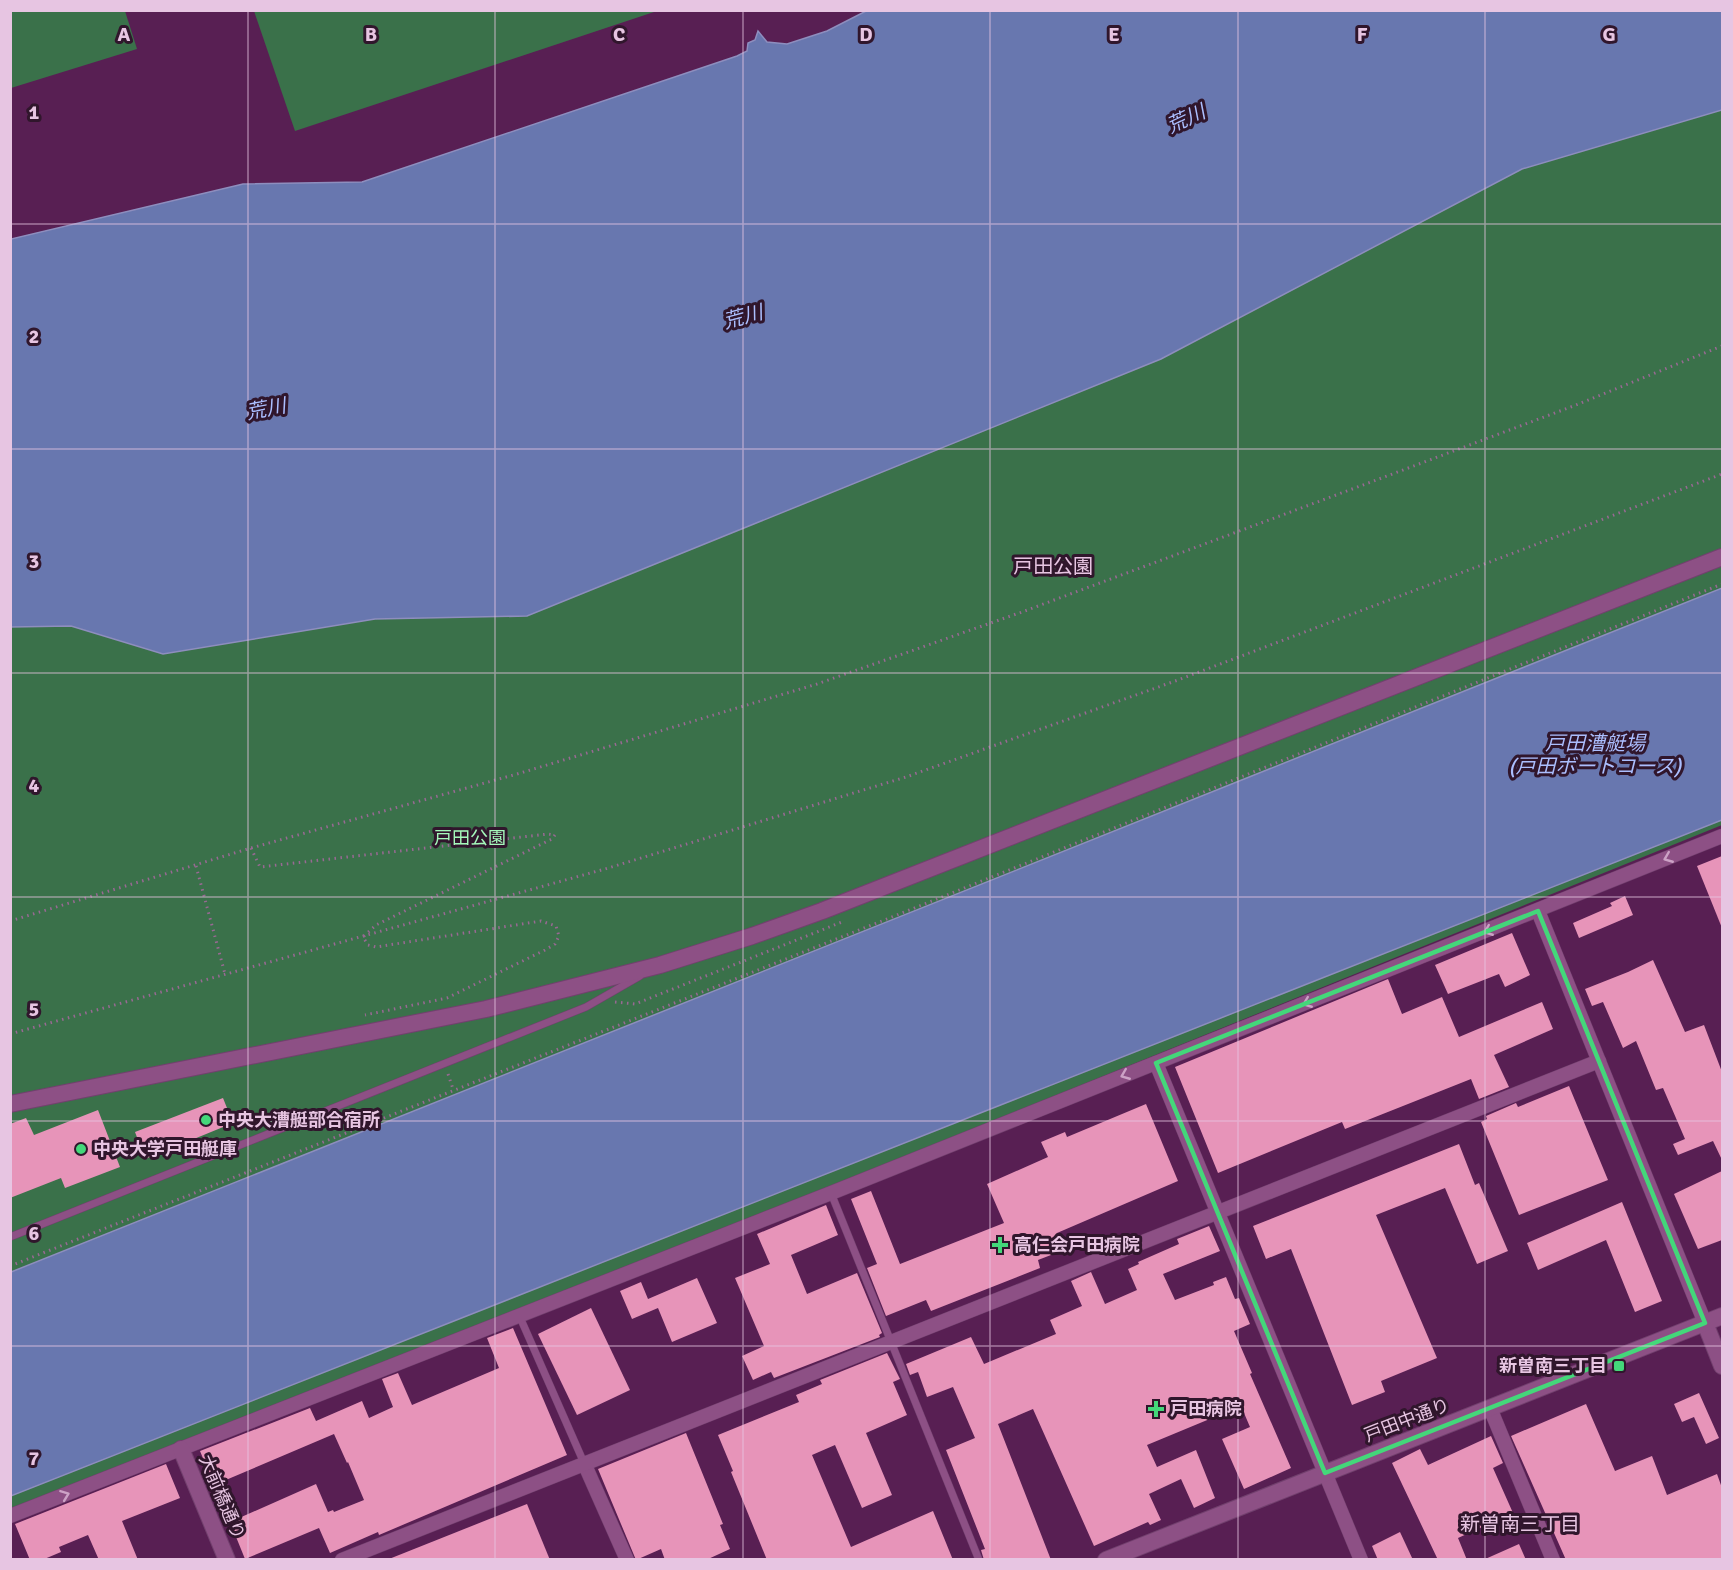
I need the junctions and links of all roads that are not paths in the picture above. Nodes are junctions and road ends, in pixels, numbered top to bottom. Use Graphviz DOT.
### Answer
graph roads {
  1 [pos="1722,557"];
  2 [pos="1722,836"];
  3 [pos="1538,911"];
  4 [pos="660,965"];
  5 [pos="1599,1061"];
  6 [pos="1156,1063"];
  7 [pos="10,1104"];
  8 [pos="831,1193"];
  9 [pos="1217,1212"];
  10 [pos="10,1237"];
  11 [pos="519,1315"];
  12 [pos="1722,1316"];
  13 [pos="1704,1323"];
  14 [pos="892,1342"];
  15 [pos="1722,1366"];
  16 [pos="1490,1408"];
  17 [pos="181,1449"];
  18 [pos="584,1463"];
  19 [pos="1325,1473"];
  20 [pos="10,1516"];
  21 [pos="227,1560"];
  22 [pos="342,1560"];
  23 [pos="627,1560"];
  24 [pos="979,1560"];
  25 [pos="1106,1560"];
  26 [pos="1361,1560"];
  27 [pos="1552,1560"];
  1 -- 4 [label="street"];
  2 -- 3 [label="street, one-way"];
  3 -- 5 [label="street"];
  3 -- 6 [label="street, one-way"];
  4 -- 7 [label="street"];
  4 -- 10 [label="lane"];
  5 -- 9 [label="street"];
  5 -- 13 [label="street"];
  6 -- 8 [label="street, one-way"];
  6 -- 9 [label="street"];
  8 -- 11 [label="street"];
  8 -- 14 [label="lane"];
  9 -- 14 [label="street"];
  9 -- 19 [label="street"];
  11 -- 17 [label="street"];
  11 -- 18 [label="lane"];
  12 -- 13 [label="street, 戸田中通り"];
  13 -- 15 [label="street"];
  13 -- 16 [label="street, 戸田中通り"];
  14 -- 18 [label="street"];
  14 -- 24 [label="lane"];
  16 -- 19 [label="street, 戸田中通り"];
  16 -- 27 [label="street"];
  20 -- 17 [label="street, one-way"];
  17 -- 21 [label="street, 大前橋通り"];
  18 -- 22 [label="street"];
  18 -- 23 [label="street"];
  19 -- 25 [label="street, 戸田中通り"];
  19 -- 26 [label="street"];
}
